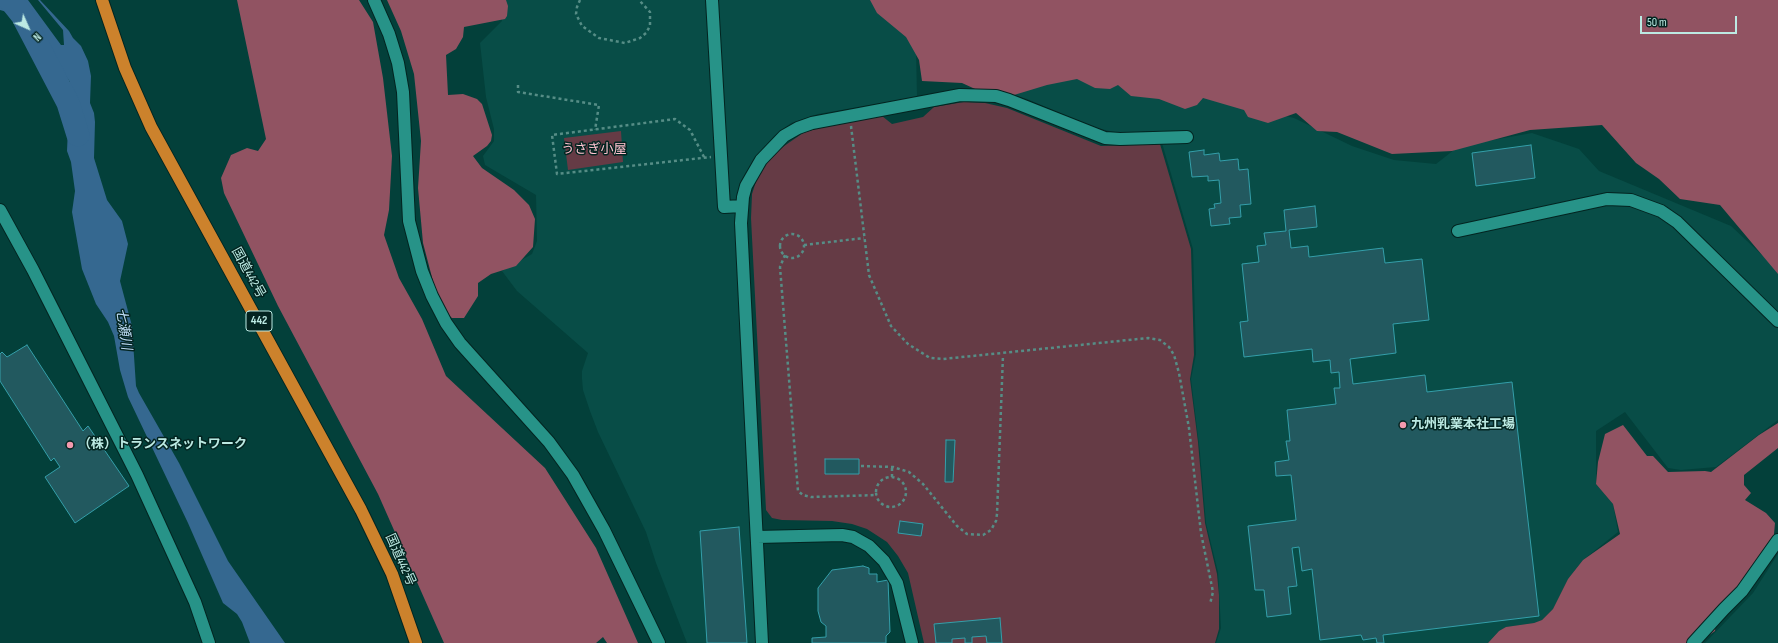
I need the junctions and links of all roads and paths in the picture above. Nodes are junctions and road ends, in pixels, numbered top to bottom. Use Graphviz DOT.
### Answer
graph roads {
  1 [pos="102,0"];
  2 [pos="374,0"];
  3 [pos="580,0"];
  4 [pos="640,0"];
  5 [pos="712,0"];
  6 [pos="518,86"];
  7 [pos="850,122"];
  8 [pos="595,130"];
  9 [pos="1187,137"];
  10 [pos="721,156"];
  11 [pos="704,157"];
  12 [pos="742,206"];
  13 [pos="0,210"];
  14 [pos="1458,231"];
  15 [pos="864,238"];
  16 [pos="804,245"];
  17 [pos="785,255"];
  18 [pos="1778,321"];
  19 [pos="1003,355"];
  20 [pos="861,466"];
  21 [pos="892,467"];
  22 [pos="892,477"];
  23 [pos="877,496"];
  24 [pos="757,537"];
  25 [pos="1778,540"];
  26 [pos="1210,604"];
  27 [pos="209,643"];
  28 [pos="416,643"];
  29 [pos="659,643"];
  30 [pos="762,643"];
  31 [pos="912,643"];
  32 [pos="1693,643"];
  1 -- 28 [label="highway, 国道442号 / 442"];
  2 -- 29 [label="street"];
  3 -- 4 [label="path"];
  5 -- 10 [label="street"];
  6 -- 8 [label="path"];
  7 -- 15 [label="path"];
  8 -- 11 [label="path"];
  8 -- 11 [label="path"];
  9 -- 12 [label="street"];
  10 -- 11 [label="path"];
  10 -- 12 [label="street"];
  12 -- 24 [label="street"];
  13 -- 27 [label="street"];
  14 -- 18 [label="street"];
  15 -- 16 [label="path"];
  15 -- 19 [label="path"];
  16 -- 17 [label="path"];
  16 -- 17 [label="path"];
  17 -- 23 [label="path"];
  19 -- 21 [label="path"];
  19 -- 26 [label="path"];
  20 -- 21 [label="path"];
  21 -- 22 [label="path"];
  22 -- 23 [label="path"];
  22 -- 23 [label="path"];
  24 -- 30 [label="street"];
  24 -- 31 [label="street"];
  25 -- 32 [label="street"];
}
